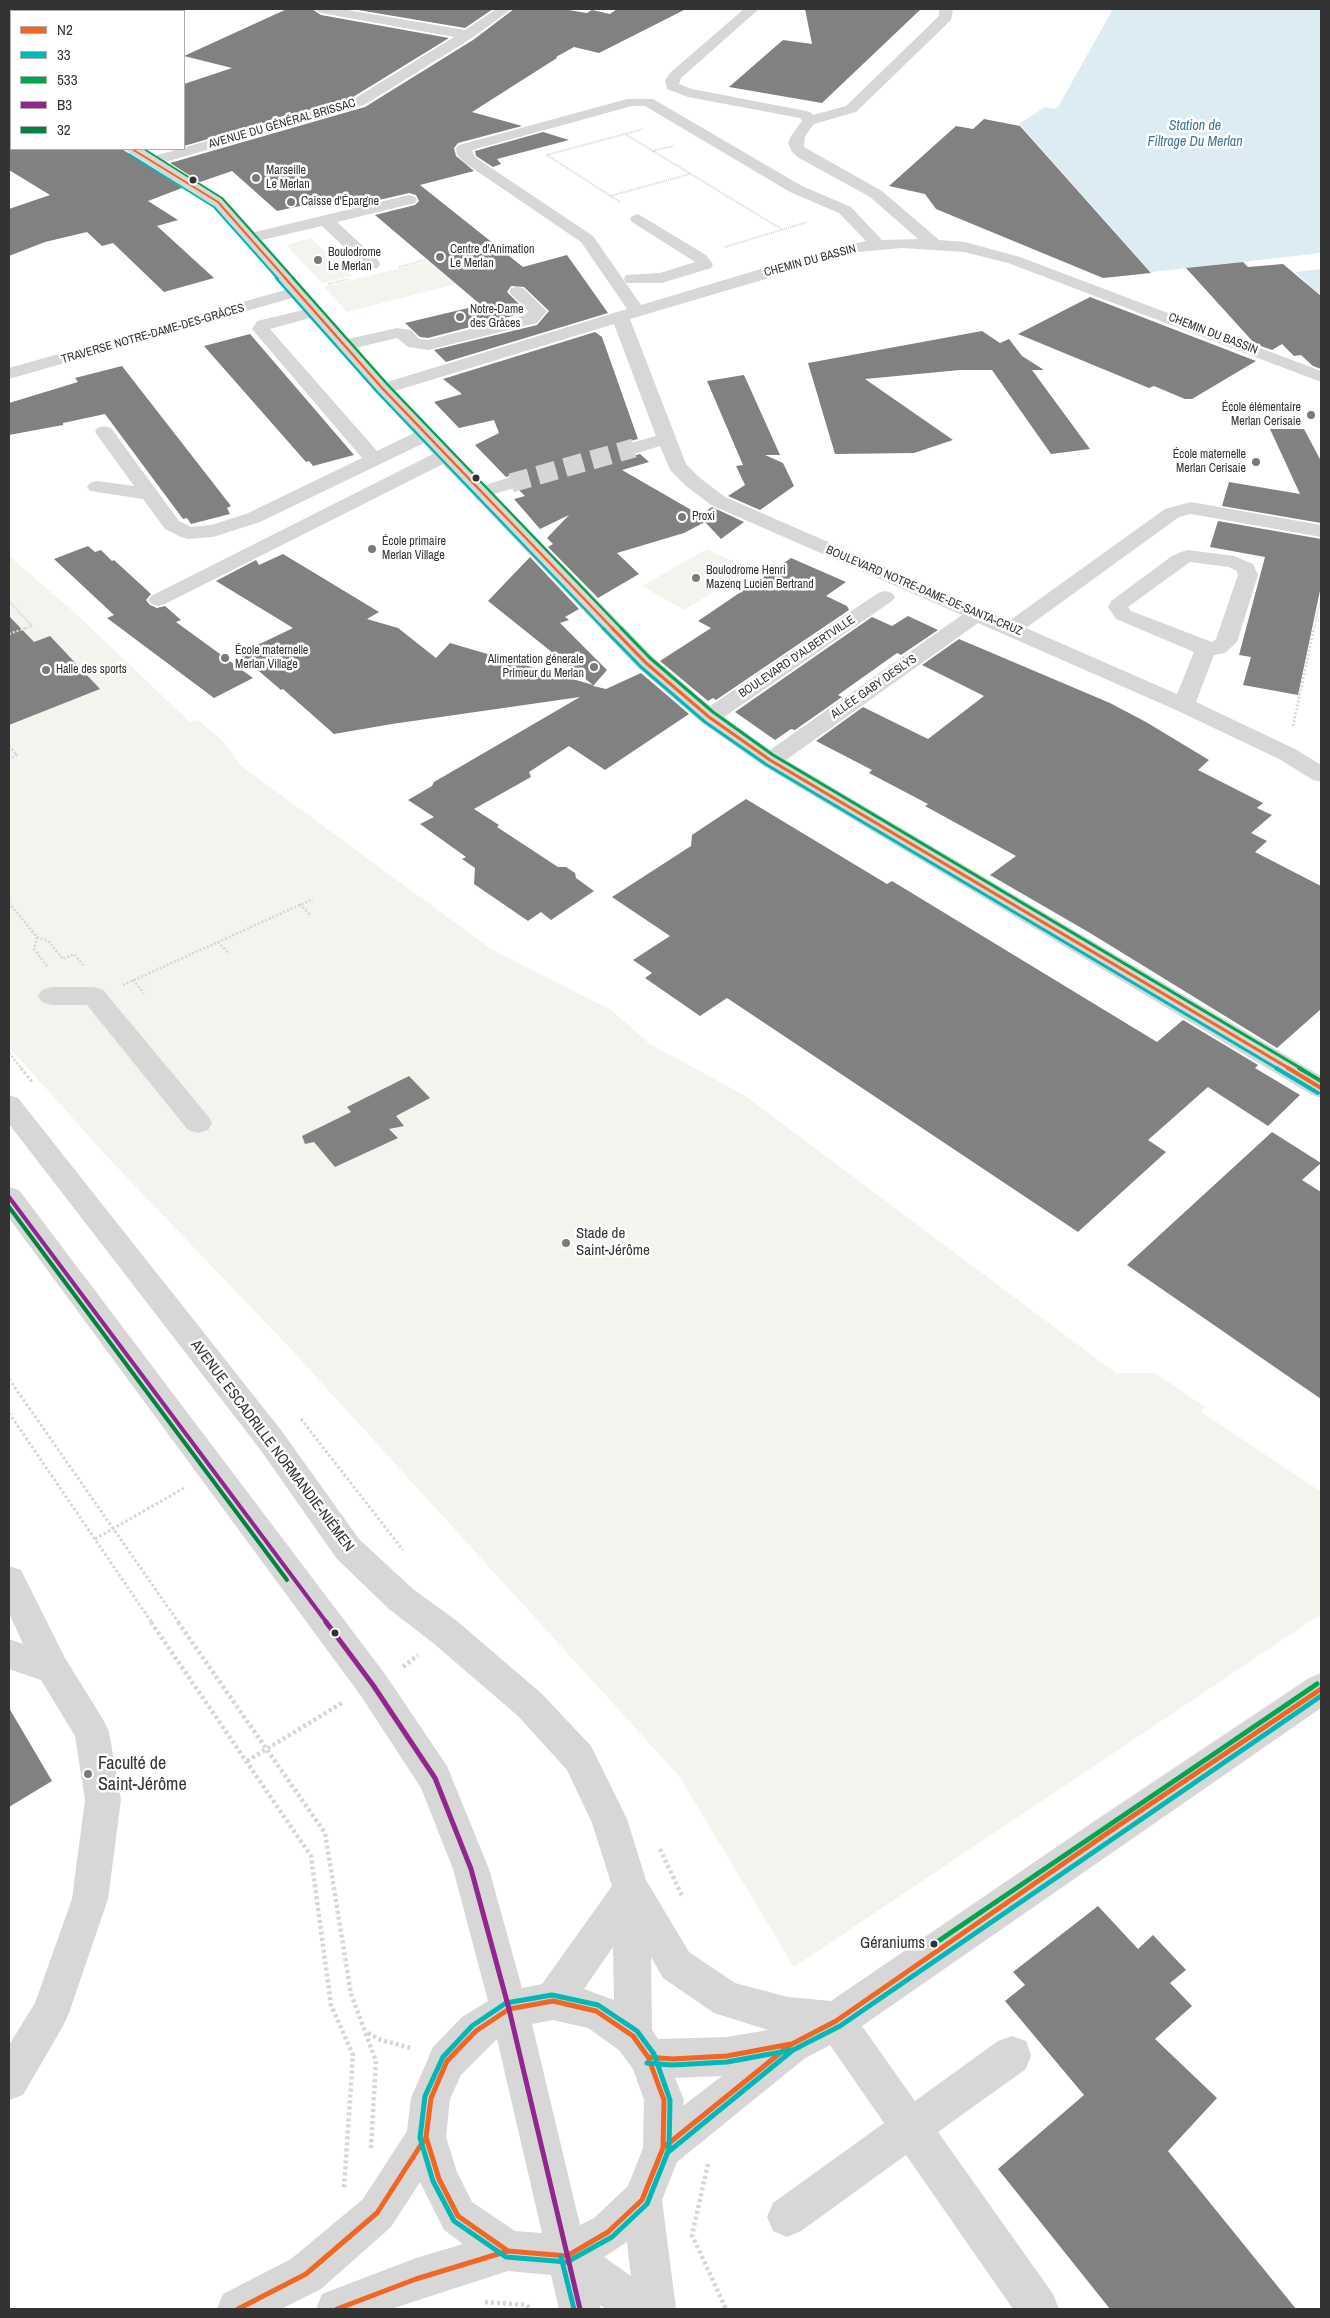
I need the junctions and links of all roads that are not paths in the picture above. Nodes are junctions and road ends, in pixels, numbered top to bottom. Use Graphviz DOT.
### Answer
graph roads {
  1 [pos="321,9"];
  2 [pos="506,9"];
  3 [pos="752,9"];
  4 [pos="946,9"];
  5 [pos="467,35"];
  6 [pos="809,121"];
  7 [pos="134,150"];
  8 [pos="153,161"];
  9 [pos="409,200"];
  10 [pos="638,219"];
  11 [pos="325,220"];
  12 [pos="252,238"];
  13 [pos="586,239"];
  14 [pos="933,244"];
  15 [pos="878,245"];
  16 [pos="372,264"];
  17 [pos="626,273"];
  18 [pos="296,292"];
  19 [pos="516,292"];
  20 [pos="314,312"];
  21 [pos="629,314"];
  22 [pos="344,345"];
  23 [pos="9,374"];
  24 [pos="1321,377"];
  25 [pos="383,389"];
  26 [pos="104,432"];
  27 [pos="426,435"];
  28 [pos="666,439"];
  29 [pos="634,448"];
  30 [pos="445,455"];
  31 [pos="374,460"];
  32 [pos="511,483"];
  33 [pos="97,487"];
  34 [pos="480,492"];
  35 [pos="149,494"];
  36 [pos="1321,531"];
  37 [pos="885,597"];
  38 [pos="158,600"];
  39 [pos="978,614"];
  40 [pos="1011,629"];
  41 [pos="1206,649"];
  42 [pos="1184,706"];
  43 [pos="709,716"];
  44 [pos="770,760"];
  45 [pos="1321,775"];
  46 [pos="51,996"];
  47 [pos="1321,1088"];
  48 [pos="9,1105"];
  49 [pos="198,1123"];
  50 [pos="9,1197"];
  51 [pos="9,1580"];
  52 [pos="9,1654"];
  53 [pos="53,1669"];
  54 [pos="1321,1689"];
  55 [pos="631,1890"];
  56 [pos="553,2001"];
  57 [pos="509,2009"];
  58 [pos="836,2020"];
  59 [pos="790,2045"];
  60 [pos="640,2047"];
  61 [pos="1012,2055"];
  62 [pos="9,2081"];
  63 [pos="909,2127"];
  64 [pos="426,2137"];
  65 [pos="663,2148"];
  66 [pos="642,2200"];
  67 [pos="787,2217"];
  68 [pos="508,2250"];
  69 [pos="567,2256"];
  70 [pos="393,2300"];
  71 [pos="238,2309"];
  72 [pos="337,2309"];
  73 [pos="580,2309"];
  74 [pos="641,2309"];
  75 [pos="655,2309"];
  76 [pos="1038,2309"];
  1 -- 5 [label="street"];
  2 -- 5 [label="street, AVENUE DU GÉNÉRAL BRISSAC"];
  3 -- 6 [label="street"];
  4 -- 6 [label="street"];
  5 -- 8 [label="street, AVENUE DU GÉNÉRAL BRISSAC"];
  6 -- 14 [label="street"];
  7 -- 8 [label="street"];
  8 -- 12 [label="street"];
  9 -- 11 [label="street"];
  10 -- 17 [label="street"];
  11 -- 12 [label="street"];
  11 -- 16 [label="street"];
  12 -- 18 [label="street"];
  13 -- 15 [label="street"];
  13 -- 17 [label="street"];
  13 -- 17 [label="street, BOULEVARD NOTRE-DAME-DE-SANTA-CRUZ"];
  14 -- 15 [label="street, CHEMIN DU BASSIN"];
  14 -- 24 [label="street, CHEMIN DU BASSIN"];
  15 -- 21 [label="street, CHEMIN DU BASSIN"];
  17 -- 21 [label="street, BOULEVARD NOTRE-DAME-DE-SANTA-CRUZ"];
  18 -- 20 [label="street"];
  18 -- 23 [label="street, TRAVERSE NOTRE-DAME-DES-GRÂCES"];
  19 -- 22 [label="street"];
  20 -- 22 [label="street"];
  20 -- 31 [label="street"];
  21 -- 25 [label="street, CHEMIN DU BASSIN"];
  21 -- 28 [label="street, BOULEVARD NOTRE-DAME-DE-SANTA-CRUZ"];
  22 -- 25 [label="street"];
  25 -- 27 [label="street"];
  26 -- 35 [label="street"];
  27 -- 30 [label="street"];
  27 -- 31 [label="street"];
  28 -- 29 [label="street"];
  28 -- 39 [label="street, BOULEVARD NOTRE-DAME-DE-SANTA-CRUZ"];
  30 -- 34 [label="street"];
  30 -- 38 [label="street"];
  31 -- 35 [label="street"];
  32 -- 34 [label="street"];
  33 -- 35 [label="street"];
  34 -- 43 [label="street"];
  36 -- 40 [label="street"];
  37 -- 43 [label="street, BOULEVARD D'ALBERTVILLE"];
  39 -- 40 [label="street, BOULEVARD NOTRE-DAME-DE-SANTA-CRUZ"];
  39 -- 44 [label="street, ALLÉE GABY DESLYS"];
  40 -- 42 [label="street, BOULEVARD NOTRE-DAME-DE-SANTA-CRUZ"];
  41 -- 41 [label="street"];
  41 -- 42 [label="street"];
  42 -- 45 [label="street, BOULEVARD NOTRE-DAME-DE-SANTA-CRUZ"];
  43 -- 44 [label="street"];
  44 -- 47 [label="street"];
  46 -- 49 [label="street"];
  48 -- 55 [label="street, AVENUE ESCADRILLE NORMANDIE-NIÉMEN"];
  50 -- 57 [label="street"];
  51 -- 53 [label="street"];
  52 -- 53 [label="street"];
  53 -- 62 [label="street"];
  54 -- 58 [label="street"];
  55 -- 56 [label="street"];
  55 -- 58 [label="street"];
  55 -- 60 [label="street, AVENUE ESCADRILLE NORMANDIE-NIÉMEN"];
  56 -- 57 [label="street"];
  56 -- 60 [label="street"];
  57 -- 64 [label="street"];
  57 -- 69 [label="street"];
  58 -- 59 [label="street"];
  58 -- 63 [label="street"];
  59 -- 60 [label="street"];
  59 -- 65 [label="street"];
  60 -- 65 [label="street, AVENUE ESCADRILLE NORMANDIE-NIÉMEN"];
  61 -- 63 [label="street"];
  63 -- 67 [label="street"];
  63 -- 76 [label="street"];
  64 -- 68 [label="street"];
  64 -- 71 [label="street"];
  65 -- 66 [label="street, AVENUE ESCADRILLE NORMANDIE-NIÉMEN"];
  66 -- 69 [label="street, AVENUE ESCADRILLE NORMANDIE-NIÉMEN"];
  66 -- 75 [label="street"];
  68 -- 69 [label="street"];
  68 -- 70 [label="street"];
  69 -- 73 [label="street"];
  69 -- 74 [label="street"];
  70 -- 72 [label="street"];
}
